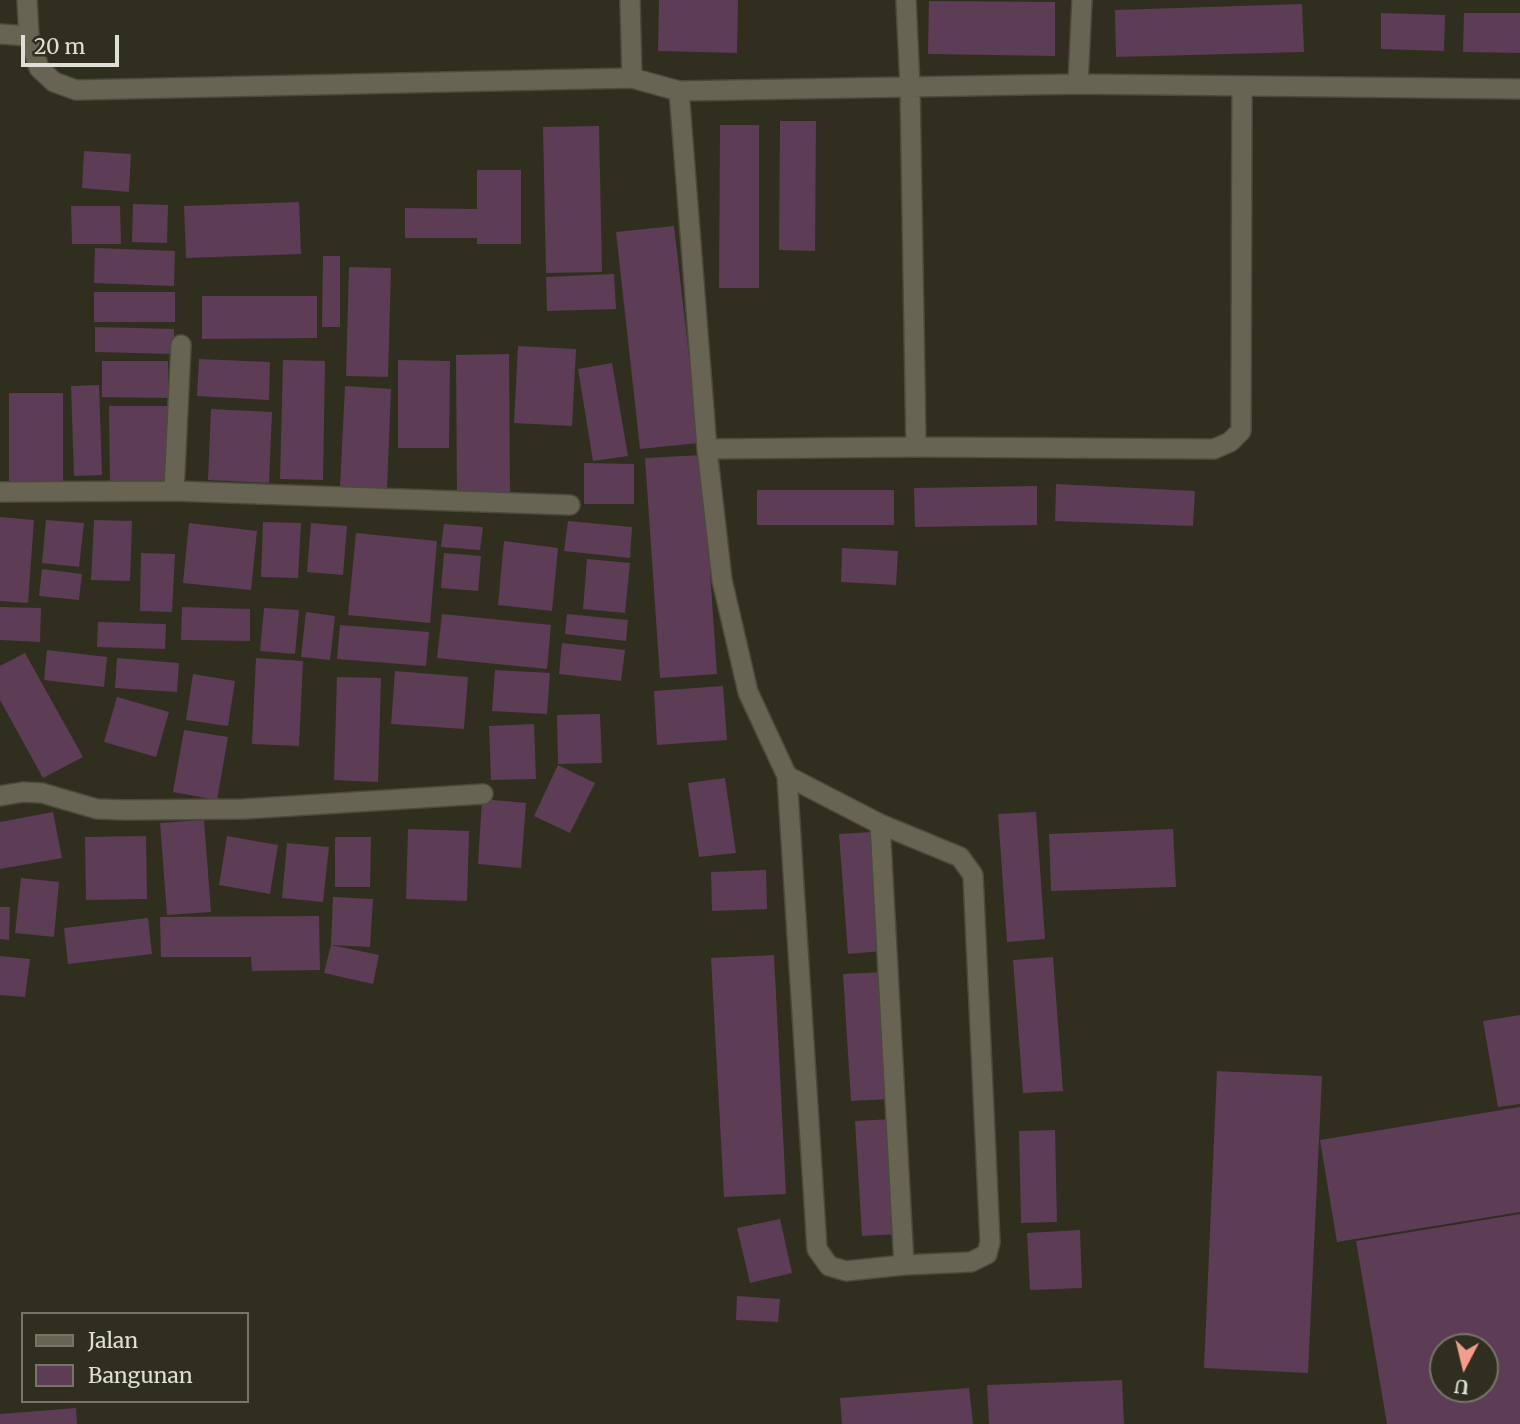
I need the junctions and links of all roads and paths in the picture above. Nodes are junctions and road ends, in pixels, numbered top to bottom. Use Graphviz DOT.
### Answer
graph roads {
  1 [pos="27,0"];
  2 [pos="630,0"];
  3 [pos="906,0"];
  4 [pos="1083,0"];
  5 [pos="0,34"];
  6 [pos="29,36"];
  7 [pos="632,78"];
  8 [pos="1078,84"];
  9 [pos="1242,86"];
  10 [pos="910,87"];
  11 [pos="1520,89"];
  12 [pos="679,91"];
  13 [pos="181,345"];
  14 [pos="916,447"];
  15 [pos="706,449"];
  16 [pos="174,491"];
  17 [pos="0,492"];
  18 [pos="570,505"];
  19 [pos="787,776"];
  20 [pos="483,793"];
  21 [pos="0,796"];
  22 [pos="880,824"];
  23 [pos="904,1265"];
  1 -- 6 [label="street"];
  2 -- 7 [label="street"];
  3 -- 10 [label="street"];
  4 -- 8 [label="street"];
  5 -- 6 [label="street"];
  6 -- 7 [label="street"];
  7 -- 12 [label="street"];
  8 -- 9 [label="street"];
  8 -- 10 [label="street"];
  9 -- 11 [label="street"];
  9 -- 14 [label="street"];
  10 -- 12 [label="street"];
  10 -- 14 [label="street"];
  12 -- 15 [label="street"];
  13 -- 16 [label="street"];
  14 -- 15 [label="street"];
  15 -- 19 [label="street"];
  16 -- 17 [label="street"];
  16 -- 18 [label="street"];
  19 -- 22 [label="street"];
  19 -- 23 [label="street"];
  20 -- 21 [label="street"];
  22 -- 23 [label="street"];
  22 -- 23 [label="street"];
}
